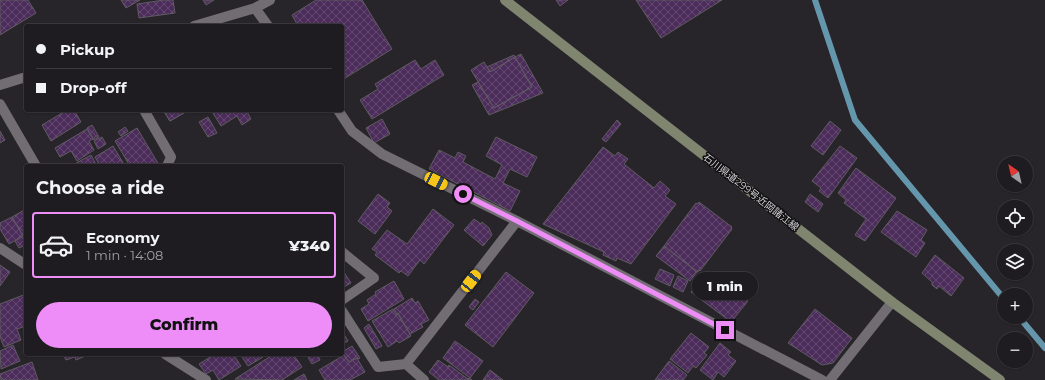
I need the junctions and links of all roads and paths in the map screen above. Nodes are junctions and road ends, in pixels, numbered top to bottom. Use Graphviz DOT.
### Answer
graph roads {
  1 [pos="270,0"];
  2 [pos="505,0"];
  3 [pos="255,8"];
  4 [pos="201,24"];
  5 [pos="267,24"];
  6 [pos="24,78"];
  7 [pos="0,86"];
  8 [pos="0,104"];
  9 [pos="145,112"];
  10 [pos="339,112"];
  11 [pos="35,164"];
  12 [pos="168,164"];
  13 [pos="517,221"];
  14 [pos="0,248"];
  15 [pos="344,254"];
  16 [pos="24,264"];
  17 [pos="344,299"];
  18 [pos="892,302"];
  19 [pos="344,314"];
  20 [pos="168,356"];
  21 [pos="406,364"];
  22 [pos="206,380"];
  23 [pos="424,380"];
  24 [pos="822,380"];
  25 [pos="830,380"];
  26 [pos="1000,380"];
  1 -- 3 [label="street"];
  2 -- 18 [label="main road, 石川県道299号近岡諸江線"];
  3 -- 4 [label="street"];
  3 -- 5 [label="street"];
  6 -- 7 [label="street"];
  8 -- 11 [label="street"];
  9 -- 12 [label="street"];
  10 -- 13 [label="street"];
  13 -- 21 [label="street"];
  13 -- 24 [label="street"];
  14 -- 16 [label="street"];
  15 -- 17 [label="street"];
  18 -- 25 [label="street"];
  18 -- 26 [label="main road, 石川県道299号近岡諸江線"];
  19 -- 21 [label="street"];
  20 -- 22 [label="street"];
  21 -- 23 [label="street"];
}
